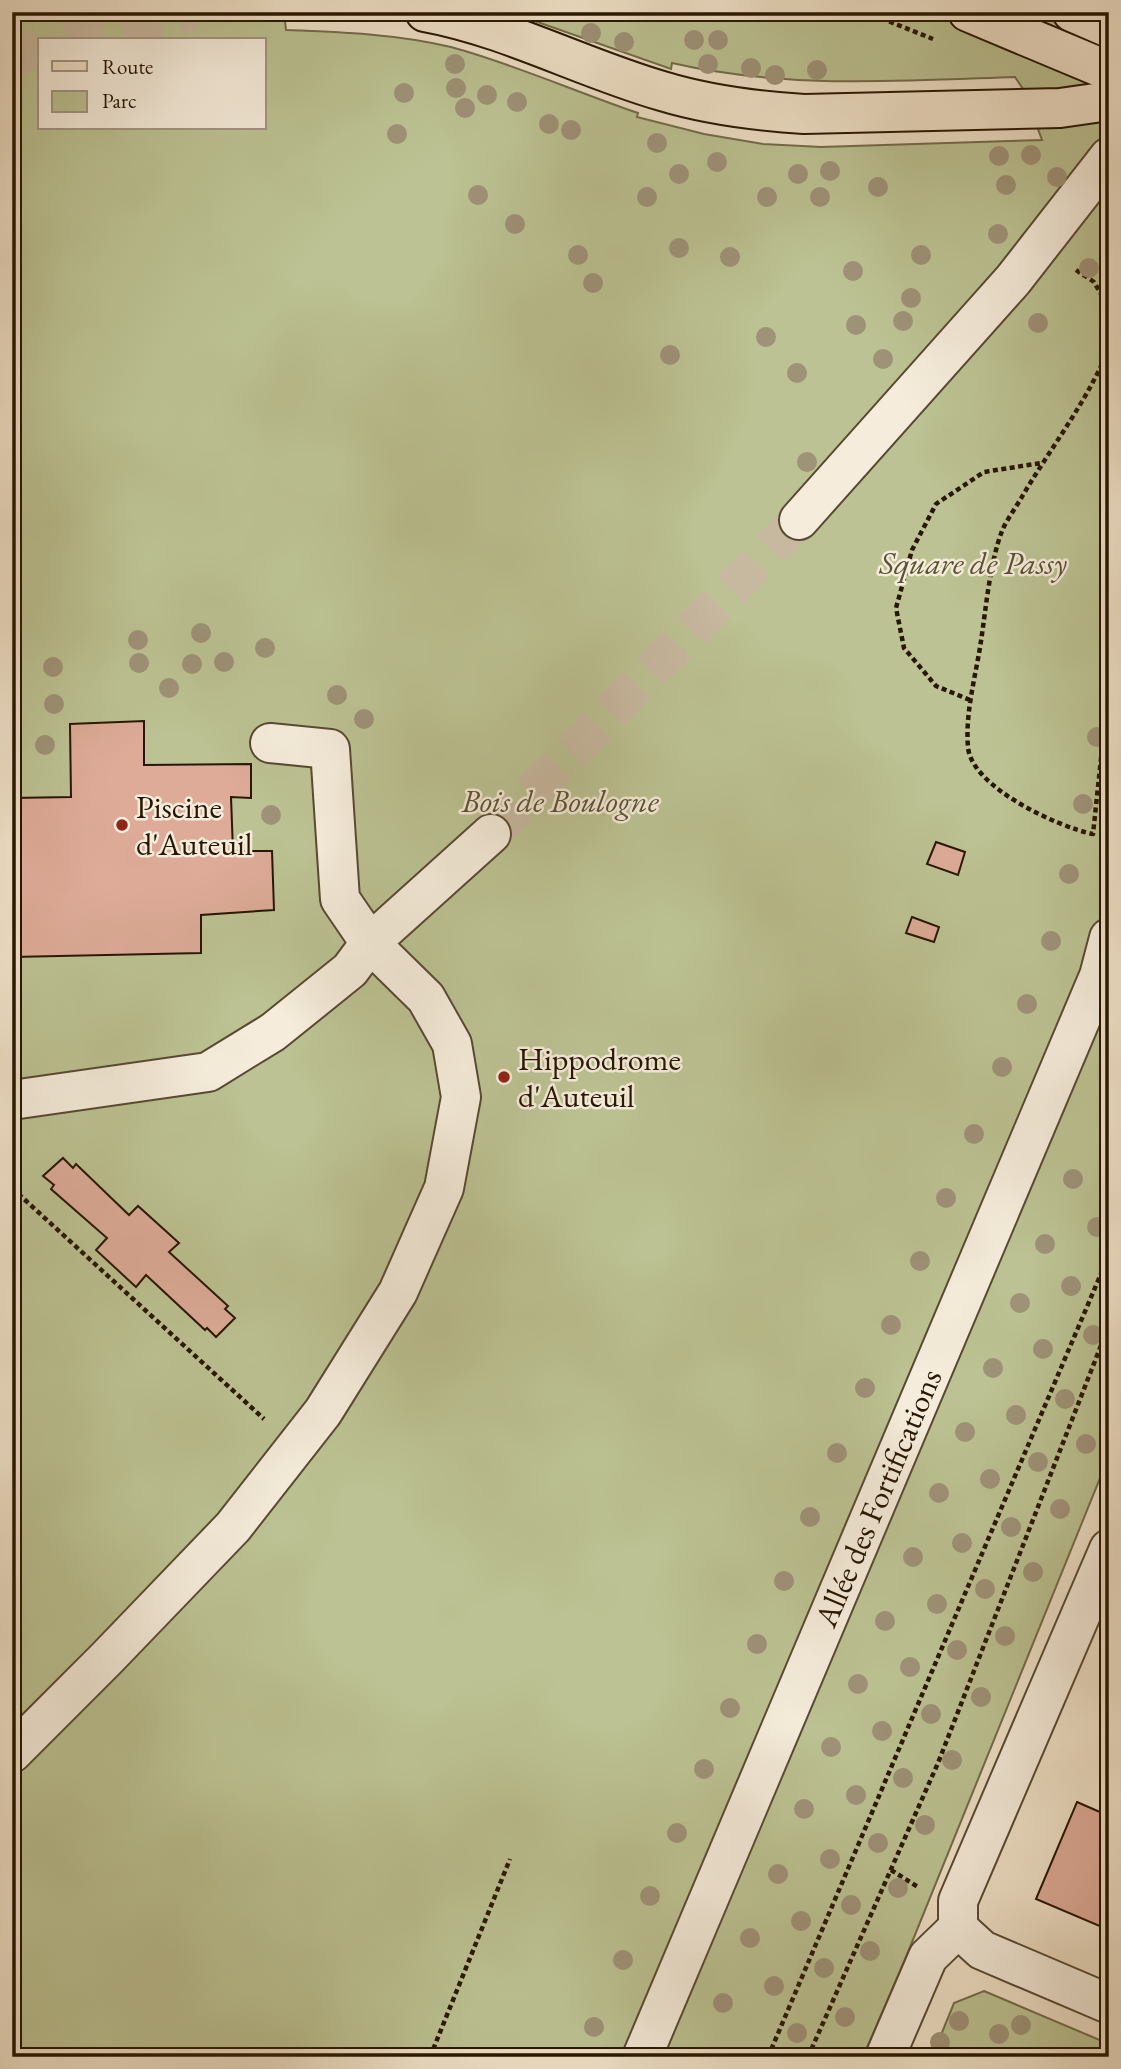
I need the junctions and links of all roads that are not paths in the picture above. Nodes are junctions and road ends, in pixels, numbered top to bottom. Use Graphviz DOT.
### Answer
graph roads {
  1 [pos="425,12"];
  2 [pos="968,12"];
  3 [pos="1072,12"];
  4 [pos="1109,28"];
  5 [pos="1109,71"];
  6 [pos="1109,101"];
  7 [pos="1109,157"];
  8 [pos="799,520"];
  9 [pos="271,743"];
  10 [pos="491,834"];
  11 [pos="1109,938"];
  12 [pos="370,943"];
  13 [pos="12,1100"];
  14 [pos="1109,1549"];
  15 [pos="12,1753"];
  16 [pos="958,1928"];
  17 [pos="1109,2004"];
  18 [pos="642,2057"];
  19 [pos="885,2057"];
  1 -- 6 [label="main road"];
  2 -- 5 [label="main road"];
  3 -- 4 [label="main road"];
  7 -- 8 [label="street"];
  9 -- 12 [label="street"];
  10 -- 12 [label="street"];
  11 -- 18 [label="street, Allée des Fortifications"];
  12 -- 13 [label="street"];
  12 -- 15 [label="street"];
  14 -- 16 [label="street"];
  16 -- 17 [label="street"];
  16 -- 19 [label="street"];
}
